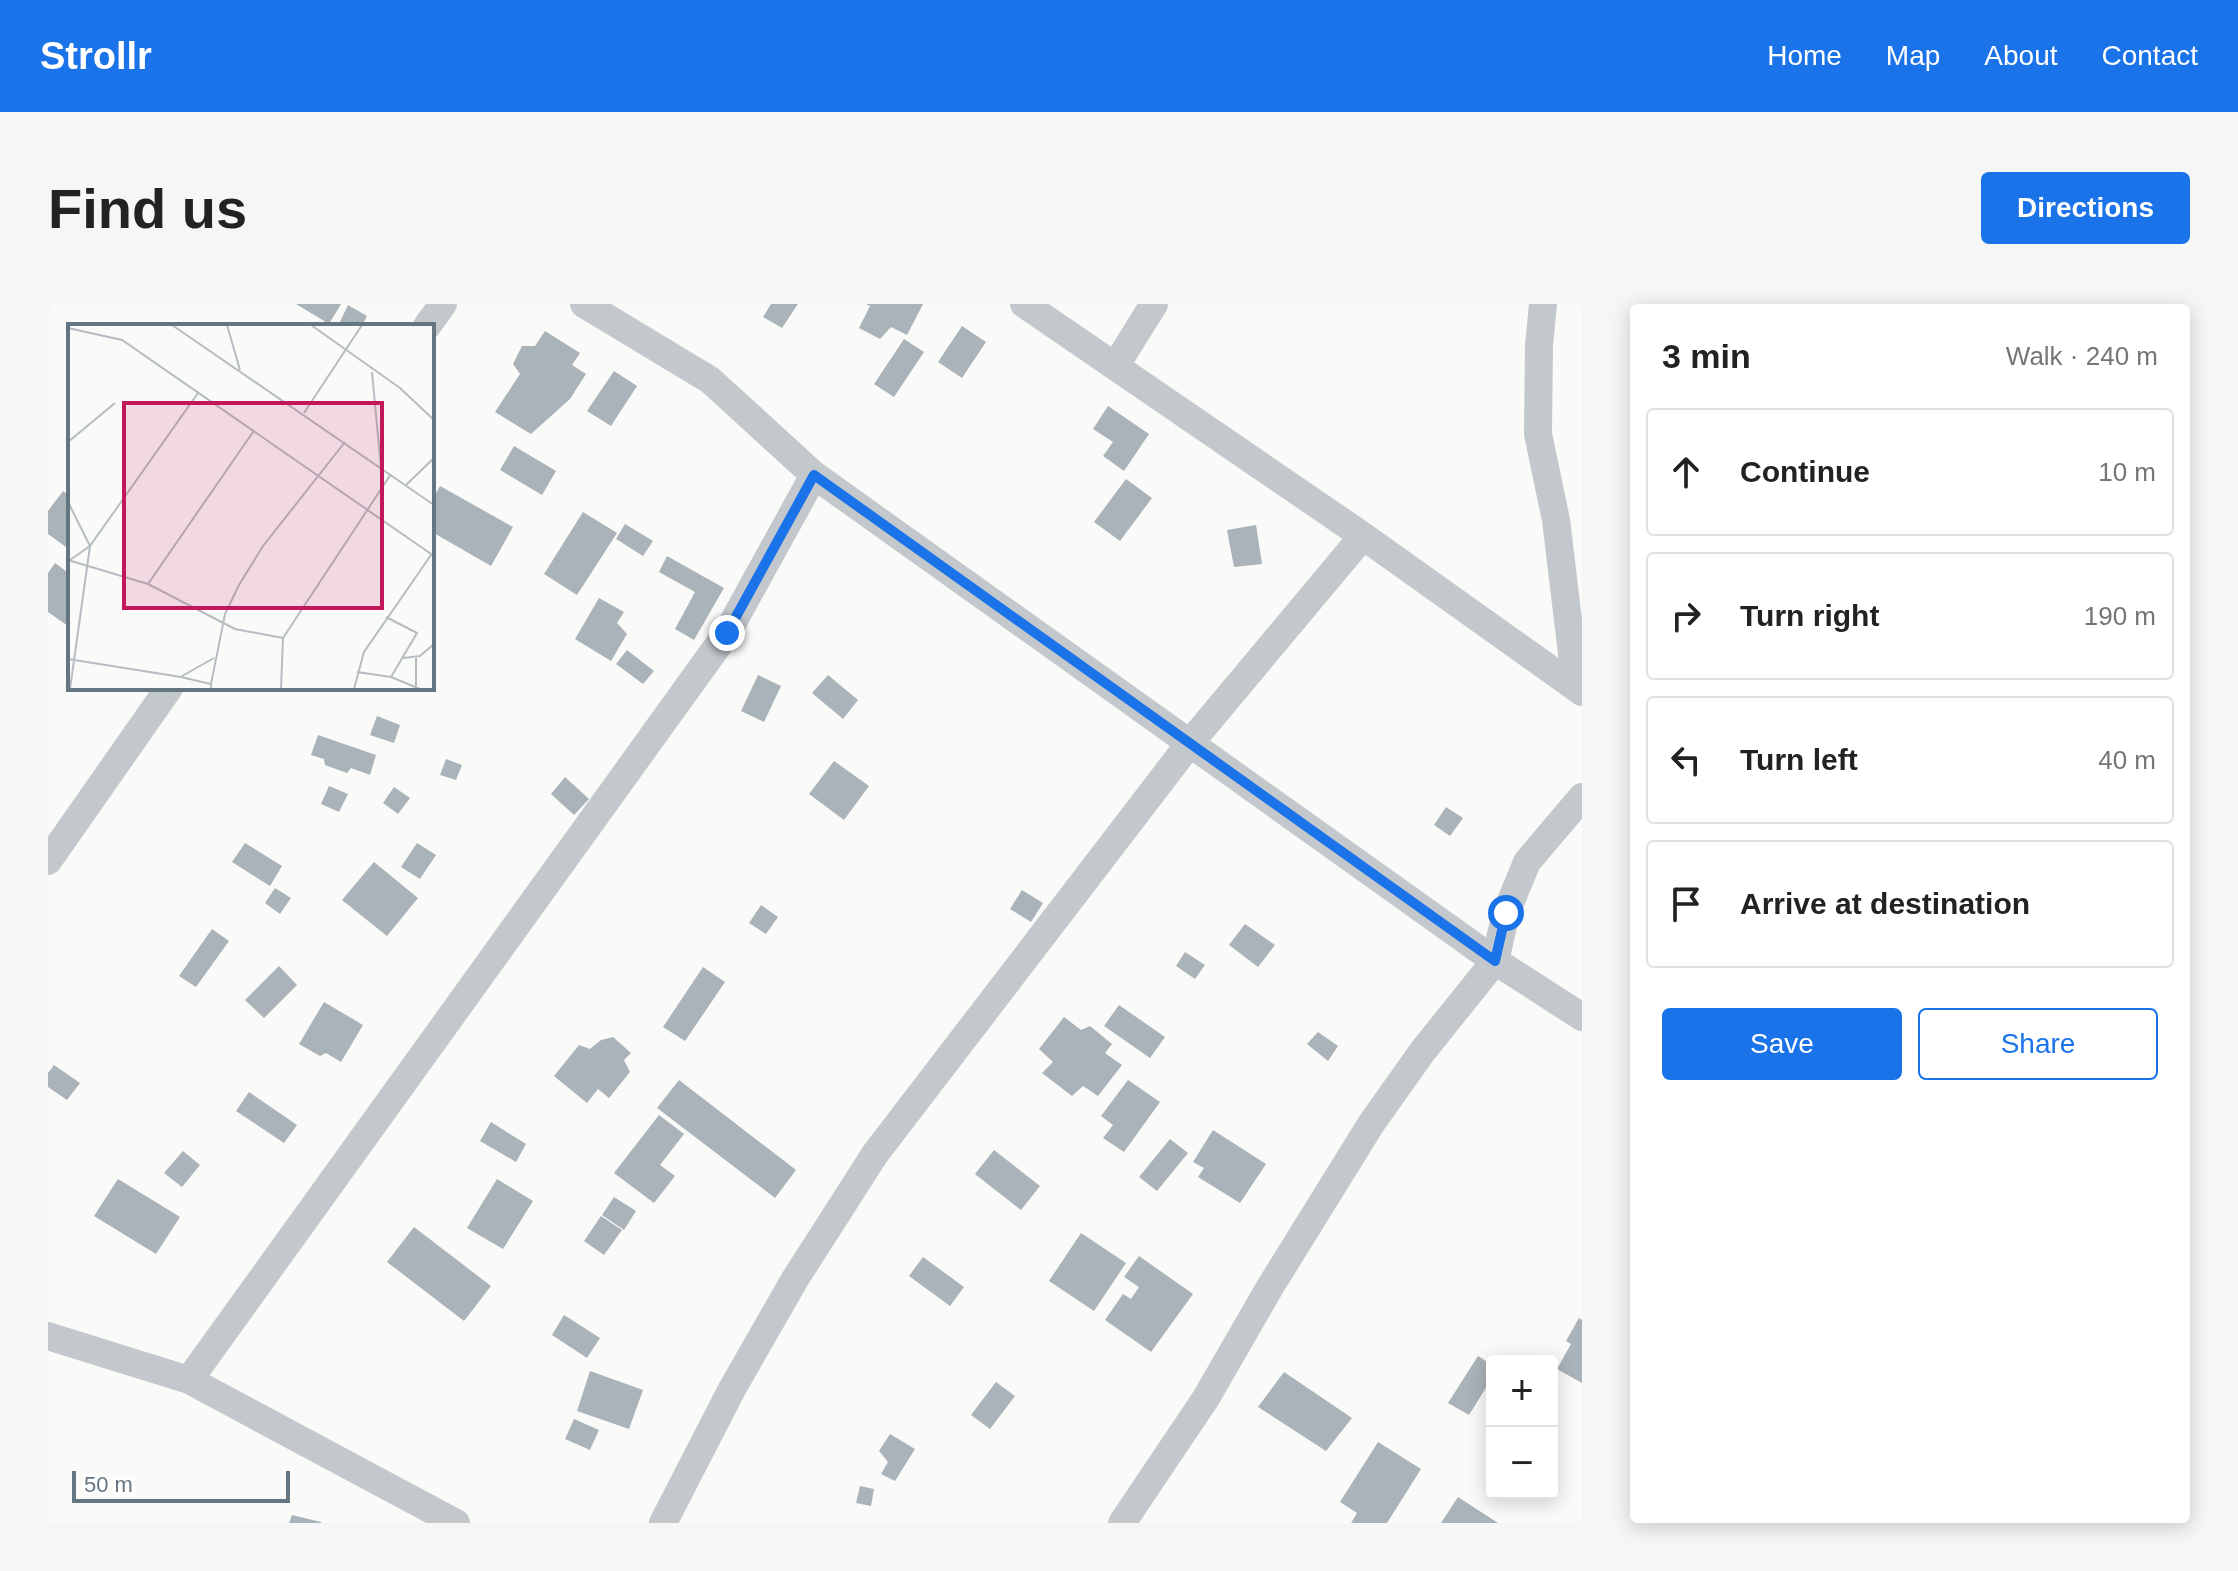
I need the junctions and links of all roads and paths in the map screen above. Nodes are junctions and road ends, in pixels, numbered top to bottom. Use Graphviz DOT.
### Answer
graph roads {
  1 [pos="443,304"];
  2 [pos="584,304"];
  3 [pos="1024,304"];
  4 [pos="1154,304"];
  5 [pos="1543,304"];
  6 [pos="428,324"];
  7 [pos="1116,365"];
  8 [pos="814,475"];
  9 [pos="1363,536"];
  10 [pos="168,690"];
  11 [pos="1579,690"];
  12 [pos="1190,743"];
  13 [pos="1582,797"];
  14 [pos="48,861"];
  15 [pos="1495,961"];
  16 [pos="1582,1017"];
  17 [pos="48,1336"];
  18 [pos="189,1380"];
  19 [pos="456,1523"];
  20 [pos="663,1523"];
  21 [pos="1122,1523"];
  1 -- 6 [label="street"];
  2 -- 8 [label="street"];
  3 -- 7 [label="street"];
  4 -- 7 [label="street"];
  5 -- 11 [label="street"];
  7 -- 9 [label="street"];
  8 -- 12 [label="street"];
  8 -- 18 [label="street"];
  9 -- 11 [label="street"];
  9 -- 12 [label="street"];
  10 -- 14 [label="street"];
  12 -- 15 [label="street"];
  12 -- 20 [label="street"];
  13 -- 15 [label="street"];
  15 -- 16 [label="street"];
  15 -- 21 [label="street"];
  17 -- 18 [label="street"];
  18 -- 19 [label="street"];
}
